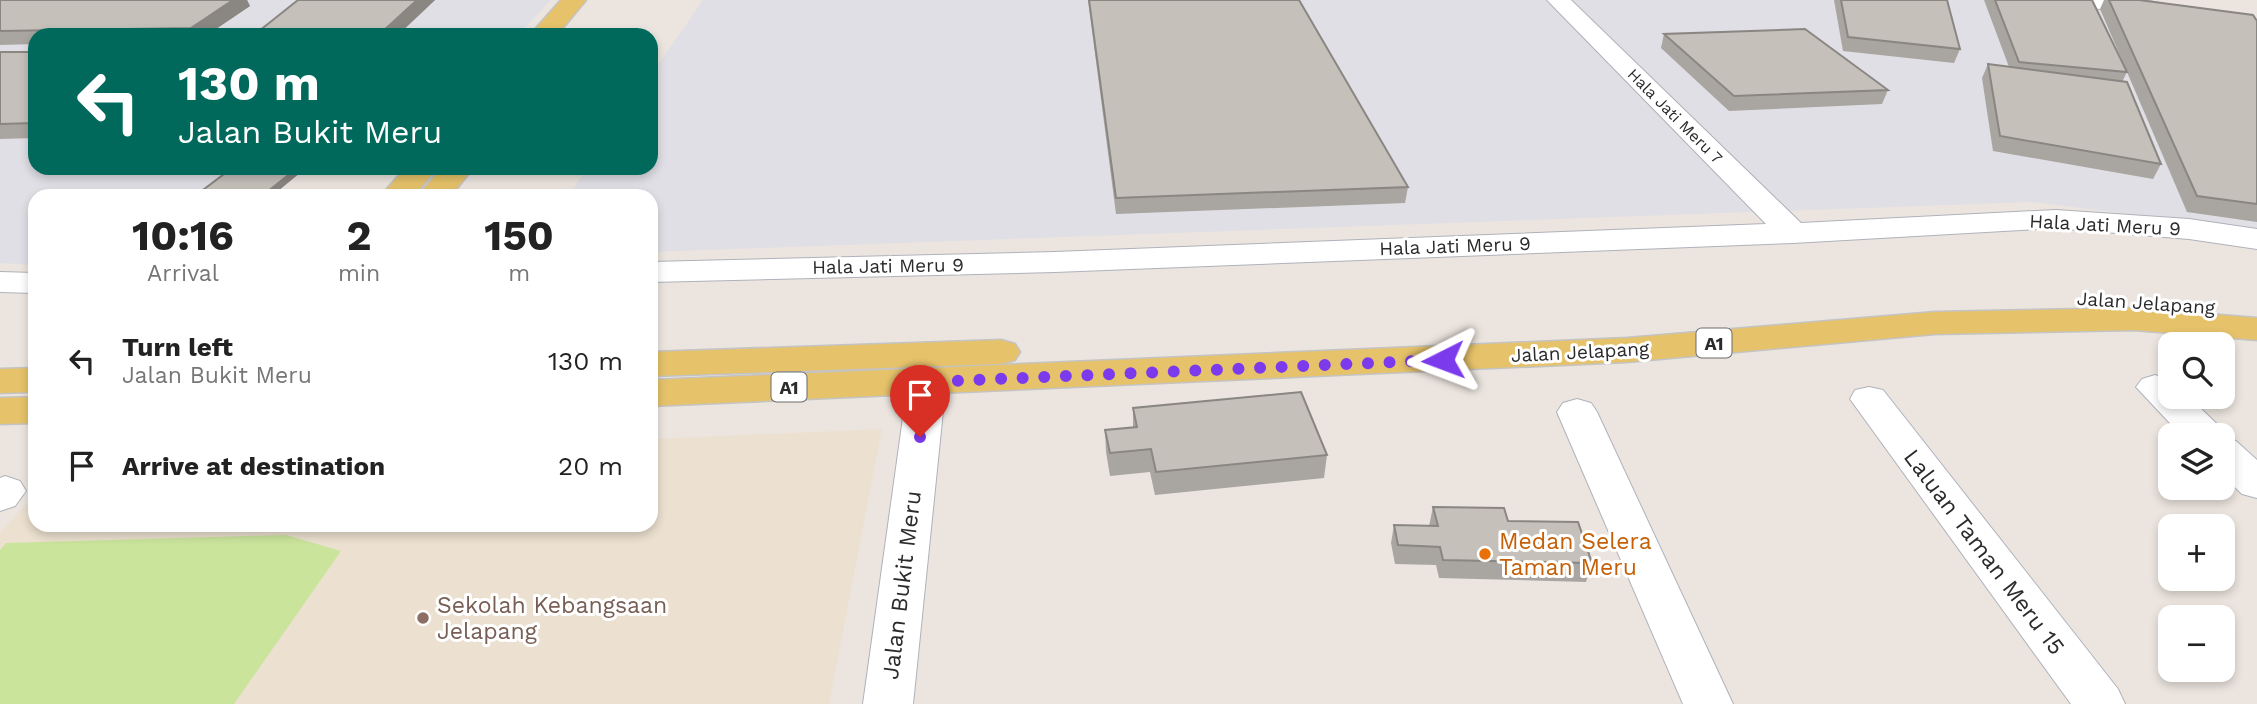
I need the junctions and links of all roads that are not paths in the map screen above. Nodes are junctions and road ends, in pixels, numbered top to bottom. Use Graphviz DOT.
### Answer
graph roads {
  1 [pos="1558,0"];
  2 [pos="2083,0"];
  3 [pos="585,3"];
  4 [pos="2176,12"];
  5 [pos="552,28"];
  6 [pos="575,28"];
  7 [pos="416,175"];
  8 [pos="452,175"];
  9 [pos="403,189"];
  10 [pos="440,189"];
  11 [pos="1793,233"];
  12 [pos="2257,239"];
  13 [pos="658,272"];
  14 [pos="0,282"];
  15 [pos="28,283"];
  16 [pos="2257,311"];
  17 [pos="2257,329"];
  18 [pos="1017,352"];
  19 [pos="831,358"];
  20 [pos="658,364"];
  21 [pos="28,380"];
  22 [pos="0,381"];
  23 [pos="927,382"];
  24 [pos="2155,387"];
  25 [pos="658,393"];
  26 [pos="1869,399"];
  27 [pos="28,410"];
  28 [pos="0,411"];
  29 [pos="1577,412"];
  30 [pos="2192,423"];
  31 [pos="2235,463"];
  32 [pos="2257,484"];
  33 [pos="888,704"];
  34 [pos="1708,704"];
  35 [pos="2099,704"];
  1 -- 11 [label="street, Hala Jati Meru 7"];
  2 -- 4 [label="street"];
  3 -- 5 [label="main road"];
  3 -- 6 [label="main road"];
  7 -- 9 [label="main road"];
  8 -- 10 [label="main road"];
  11 -- 12 [label="street, Hala Jati Meru 9"];
  11 -- 13 [label="street, Hala Jati Meru 9"];
  14 -- 15 [label="street"];
  16 -- 18 [label="main road, Jalan Jelapang / A1"];
  17 -- 23 [label="main road, Jalan Jelapang / A1"];
  18 -- 19 [label="main road, Jalan Jelapang / A1"];
  18 -- 23 [label="main road"];
  19 -- 20 [label="main road, Jalan Jelapang / A1"];
  19 -- 23 [label="main road"];
  21 -- 22 [label="main road"];
  23 -- 25 [label="main road, Jalan Jelapang / A1"];
  23 -- 33 [label="street, Jalan Bukit Meru"];
  24 -- 30 [label="street"];
  26 -- 35 [label="street, Laluan Taman Meru 15"];
  27 -- 28 [label="main road"];
  29 -- 34 [label="street"];
  31 -- 32 [label="street"];
}
